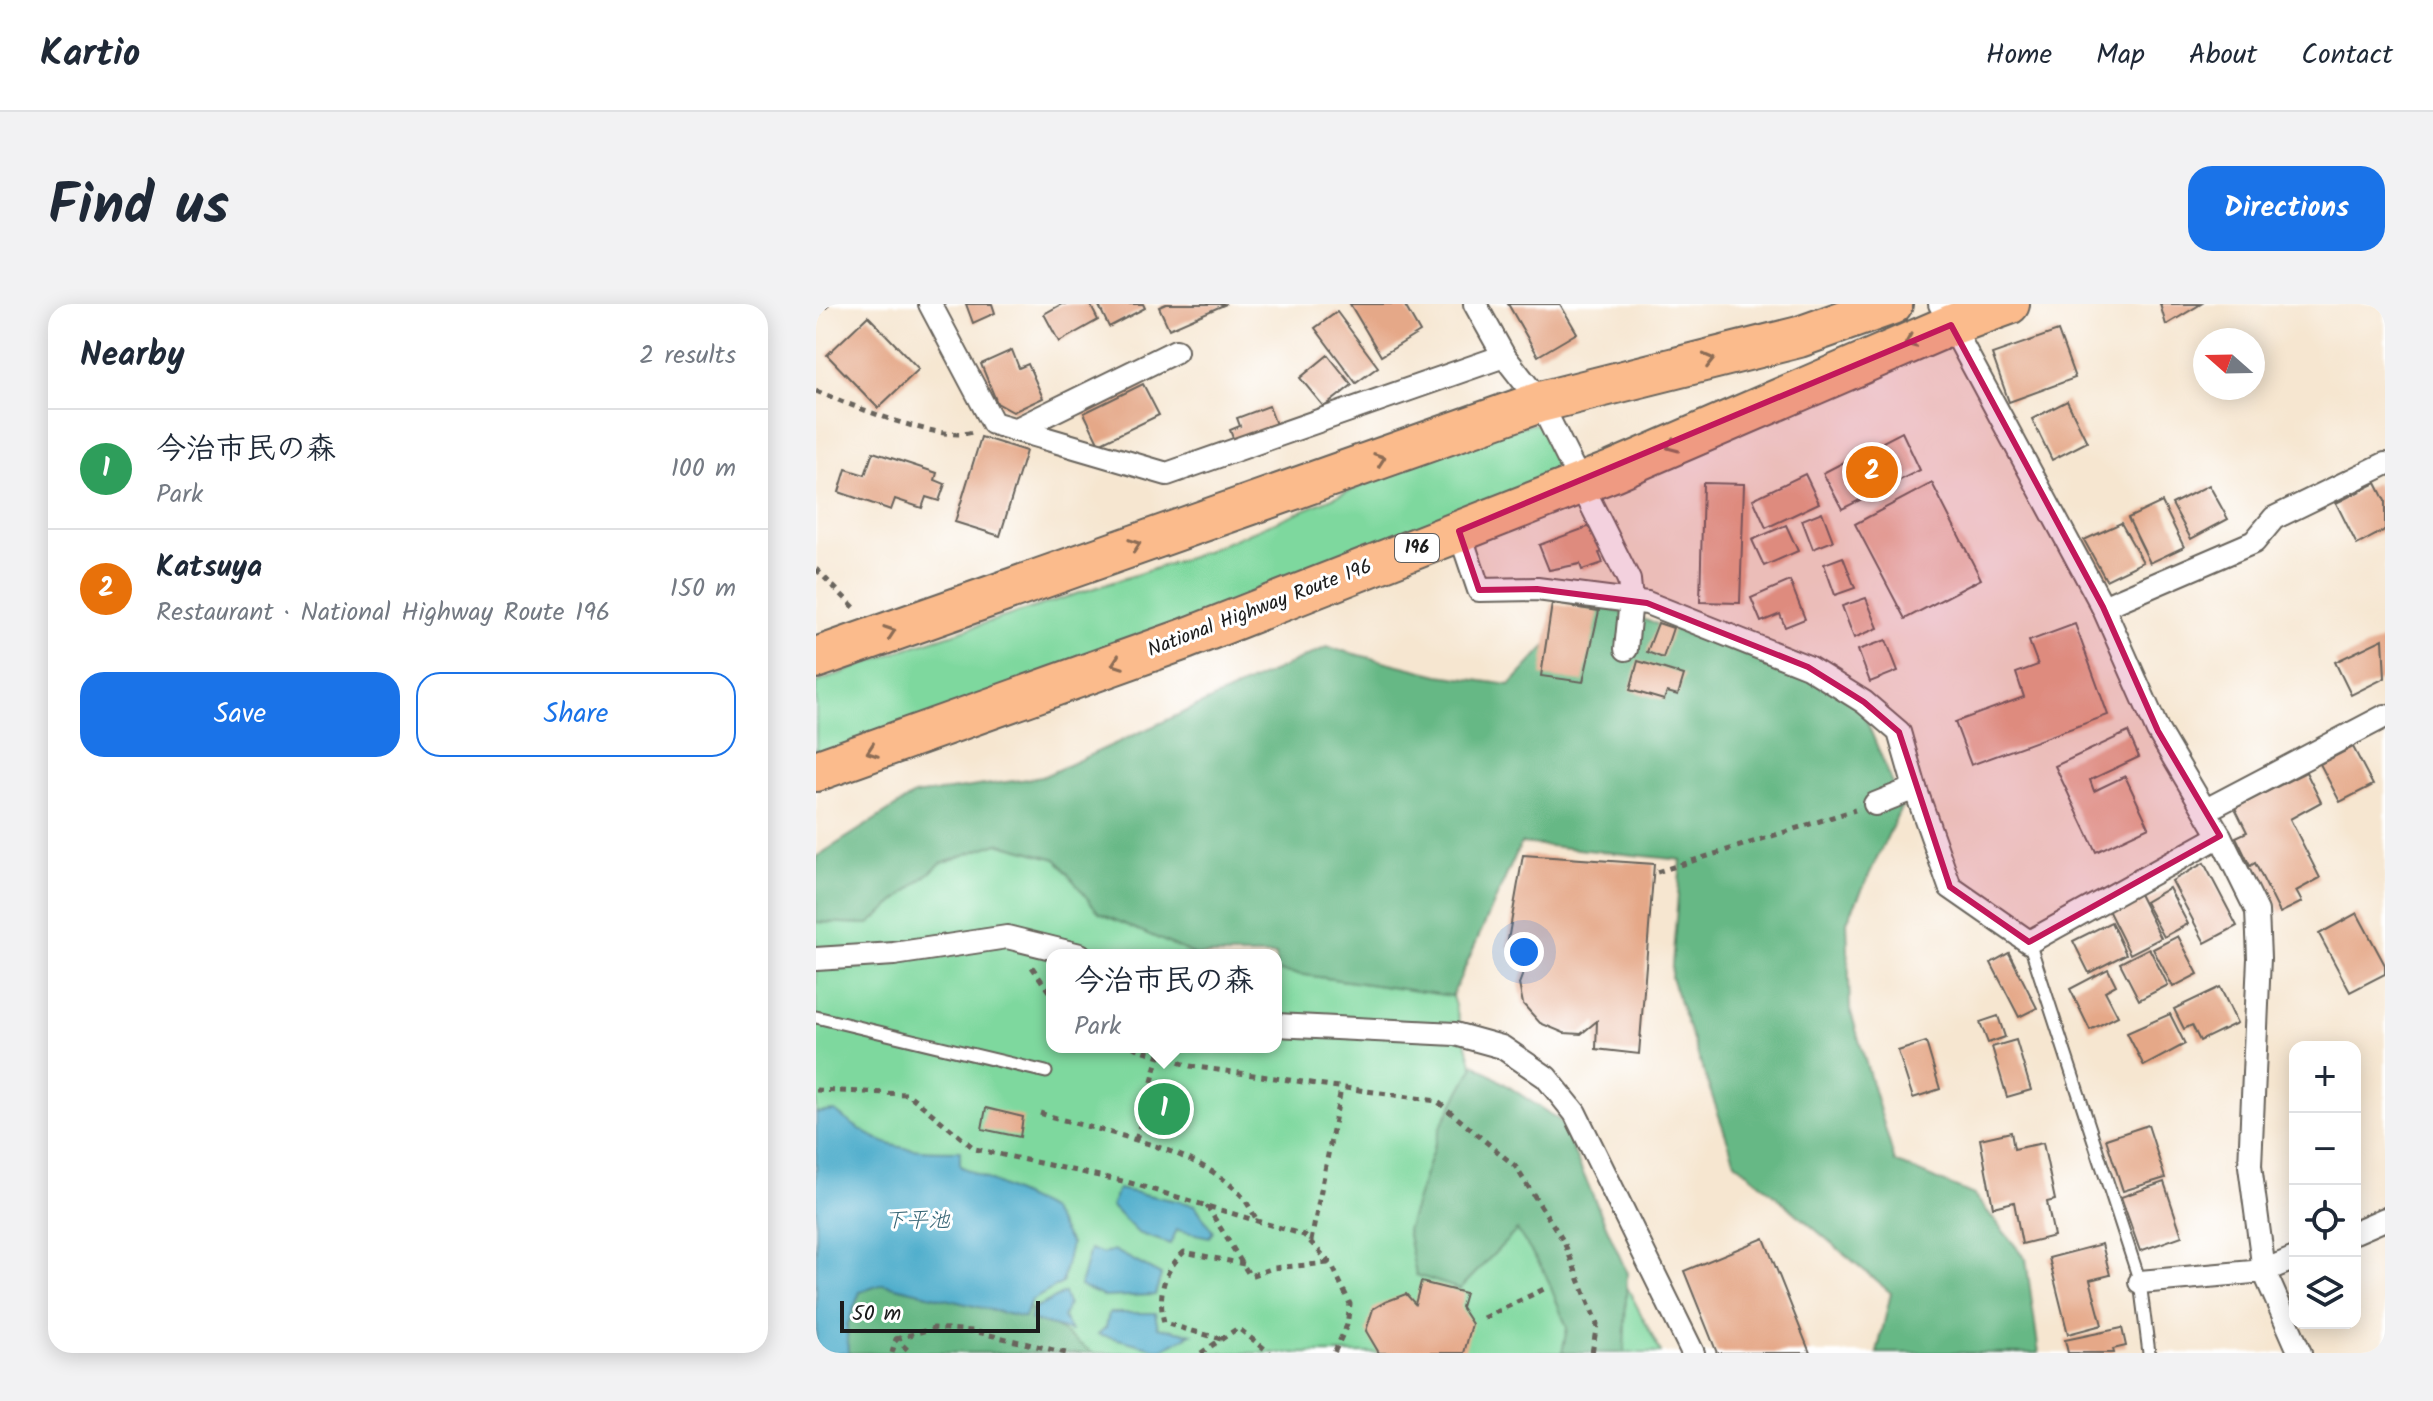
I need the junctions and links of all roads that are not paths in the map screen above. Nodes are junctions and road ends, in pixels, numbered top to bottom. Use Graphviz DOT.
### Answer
graph roads {
  1 [pos="930,304"];
  2 [pos="1475,304"];
  3 [pos="1892,304"];
  4 [pos="2009,304"];
  5 [pos="1946,314"];
  6 [pos="1176,351"];
  7 [pos="1504,356"];
  8 [pos="1540,402"];
  9 [pos="1006,427"];
  10 [pos="2385,464"];
  11 [pos="1580,484"];
  12 [pos="1459,531"];
  13 [pos="1631,600"];
  14 [pos="2103,607"];
  15 [pos="1626,649"];
  16 [pos="816,658"];
  17 [pos="2385,716"];
  18 [pos="816,771"];
  19 [pos="1915,788"];
  20 [pos="1875,804"];
  21 [pos="2206,810"];
  22 [pos="2220,836"];
  23 [pos="2029,942"];
  24 [pos="1056,949"];
  25 [pos="816,959"];
  26 [pos="816,1017"];
  27 [pos="1282,1025"];
  28 [pos="1046,1072"];
  29 [pos="2385,1219"];
  30 [pos="2361,1229"];
  31 [pos="2289,1261"];
  32 [pos="2264,1271"];
  33 [pos="2140,1282"];
  34 [pos="1693,1353"];
  35 [pos="2149,1353"];
  36 [pos="2300,1353"];
  1 -- 9 [label="street"];
  2 -- 7 [label="street"];
  8 -- 3 [label="highway, one-way"];
  4 -- 5 [label="highway, National Highway Route 196 / 196"];
  5 -- 11 [label="highway, National Highway Route 196 / 196, one-way"];
  5 -- 14 [label="street"];
  6 -- 9 [label="street"];
  7 -- 8 [label="street"];
  7 -- 9 [label="street"];
  8 -- 11 [label="street"];
  16 -- 8 [label="highway, one-way"];
  10 -- 14 [label="street"];
  11 -- 12 [label="highway, National Highway Route 196 / 196"];
  11 -- 13 [label="street"];
  12 -- 13 [label="street"];
  12 -- 18 [label="highway, National Highway Route 196 / 196, one-way"];
  13 -- 15 [label="street"];
  13 -- 19 [label="street"];
  14 -- 21 [label="street"];
  17 -- 21 [label="street"];
  19 -- 20 [label="street"];
  19 -- 23 [label="street"];
  21 -- 22 [label="street"];
  22 -- 23 [label="street"];
  22 -- 32 [label="street"];
  23 -- 33 [label="lane"];
  24 -- 25 [label="street"];
  26 -- 28 [label="lane"];
  27 -- 34 [label="street"];
  29 -- 30 [label="street"];
  31 -- 32 [label="street"];
  32 -- 33 [label="street"];
  32 -- 36 [label="street"];
  33 -- 35 [label="lane"];
}
